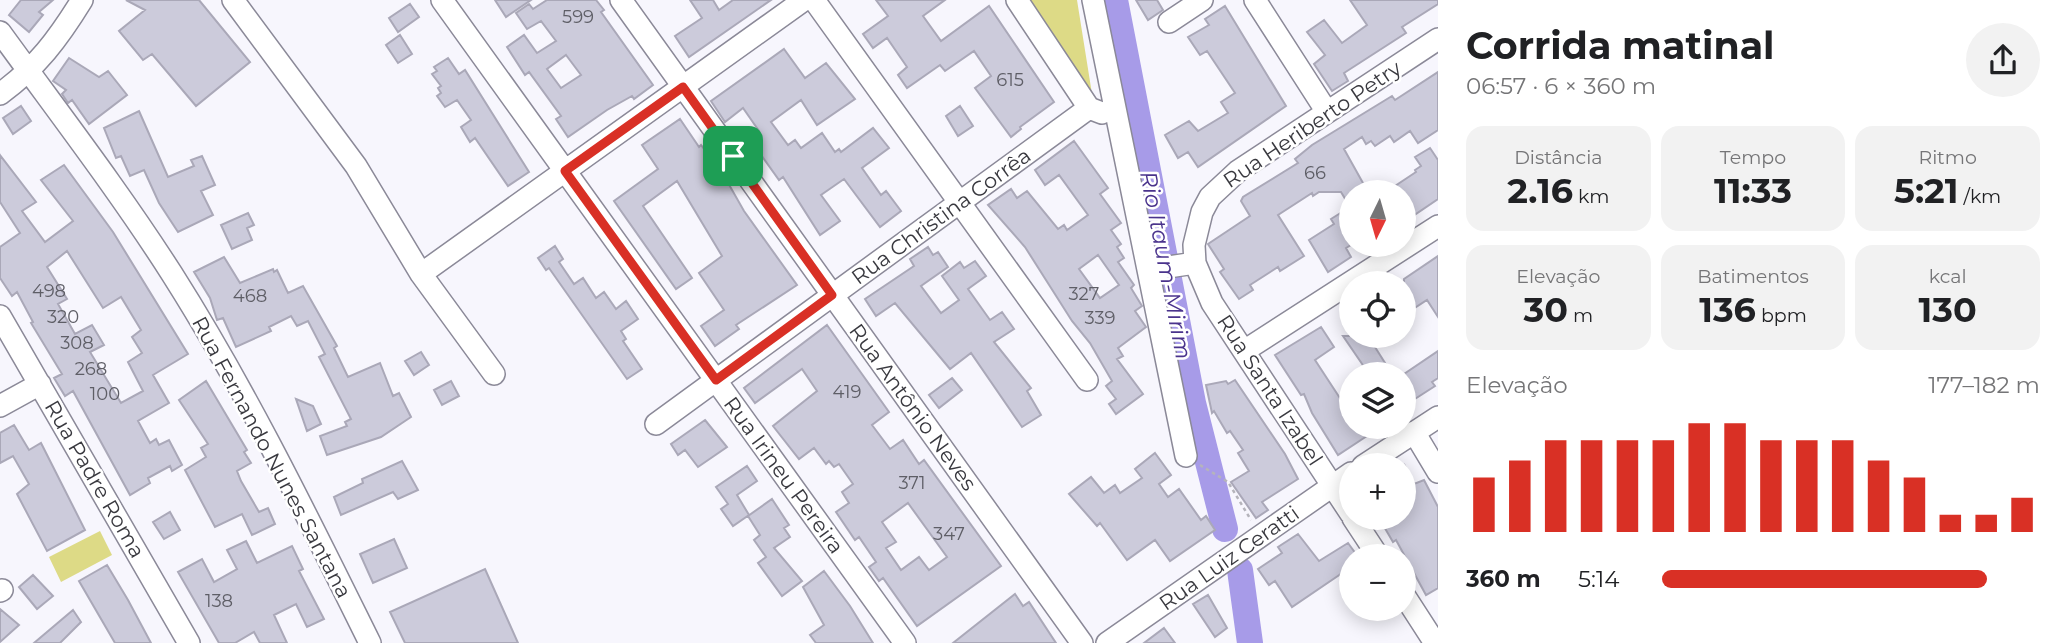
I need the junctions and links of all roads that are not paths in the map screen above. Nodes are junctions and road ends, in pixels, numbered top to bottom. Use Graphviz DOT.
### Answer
graph roads {
  1 [pos="82,0"];
  2 [pos="233,0"];
  3 [pos="442,0"];
  4 [pos="621,0"];
  5 [pos="804,0"];
  6 [pos="814,0"];
  7 [pos="1017,0"];
  8 [pos="1093,0"];
  9 [pos="1202,0"];
  10 [pos="1255,0"];
  11 [pos="1169,22"];
  12 [pos="0,32"];
  13 [pos="1438,38"];
  14 [pos="30,73"];
  15 [pos="683,87"];
  16 [pos="0,94"];
  17 [pos="1089,108"];
  18 [pos="1327,112"];
  19 [pos="1116,120"];
  20 [pos="565,171"];
  21 [pos="960,202"];
  22 [pos="1438,226"];
  23 [pos="1195,263"];
  24 [pos="1148,270"];
  25 [pos="421,274"];
  26 [pos="832,295"];
  27 [pos="0,316"];
  28 [pos="1244,351"];
  29 [pos="494,374"];
  30 [pos="716,380"];
  31 [pos="1087,380"];
  32 [pos="40,384"];
  33 [pos="0,406"];
  34 [pos="1438,417"];
  35 [pos="656,424"];
  36 [pos="1416,431"];
  37 [pos="1416,435"];
  38 [pos="1404,439"];
  39 [pos="1382,453"];
  40 [pos="1186,456"];
  41 [pos="1438,472"];
  42 [pos="1339,481"];
  43 [pos="1332,486"];
  44 [pos="1339,496"];
  45 [pos="1416,614"];
  46 [pos="189,643"];
  47 [pos="370,643"];
  48 [pos="905,643"];
  49 [pos="1082,643"];
  50 [pos="1107,643"];
  51 [pos="1435,643"];
  1 -- 14 [label="street"];
  2 -- 25 [label="street"];
  3 -- 20 [label="street, Rua Irineu Pereira"];
  4 -- 15 [label="street, Rua Antônio Neves"];
  5 -- 15 [label="street"];
  6 -- 21 [label="street"];
  7 -- 17 [label="street"];
  8 -- 19 [label="street"];
  9 -- 11 [label="street"];
  10 -- 18 [label="street"];
  12 -- 14 [label="street, Rua Fernando Nunes Santana"];
  13 -- 18 [label="street, Rua Heriberto Petry"];
  14 -- 16 [label="street"];
  14 -- 47 [label="street, Rua Fernando Nunes Santana"];
  15 -- 20 [label="street"];
  15 -- 26 [label="street, Rua Antônio Neves"];
  17 -- 19 [label="street"];
  17 -- 21 [label="street, Rua Christina Corrêa"];
  18 -- 23 [label="street, Rua Heriberto Petry"];
  19 -- 24 [label="street"];
  20 -- 25 [label="street"];
  20 -- 30 [label="street, Rua Irineu Pereira"];
  21 -- 26 [label="street, Rua Christina Corrêa"];
  21 -- 31 [label="street"];
  22 -- 28 [label="street"];
  23 -- 24 [label="street"];
  23 -- 28 [label="street, Rua Santa Izabel"];
  24 -- 40 [label="street"];
  25 -- 29 [label="street"];
  26 -- 30 [label="street, Rua Christina Corrêa"];
  26 -- 49 [label="street, Rua Antônio Neves"];
  27 -- 32 [label="street, Rua Padre Roma"];
  28 -- 43 [label="street, Rua Santa Izabel"];
  30 -- 35 [label="street, Rua Christina Corrêa"];
  30 -- 48 [label="street, Rua Irineu Pereira"];
  32 -- 33 [label="street"];
  32 -- 46 [label="street, Rua Padre Roma"];
  34 -- 36 [label="street"];
  37 -- 41 [label="street"];
  38 -- 39 [label="street"];
  42 -- 43 [label="street, Rua Luiz Ceratti"];
  43 -- 44 [label="street, Rua Santa Izabel"];
  43 -- 50 [label="street, Rua Luiz Ceratti"];
  45 -- 51 [label="street"];
}
